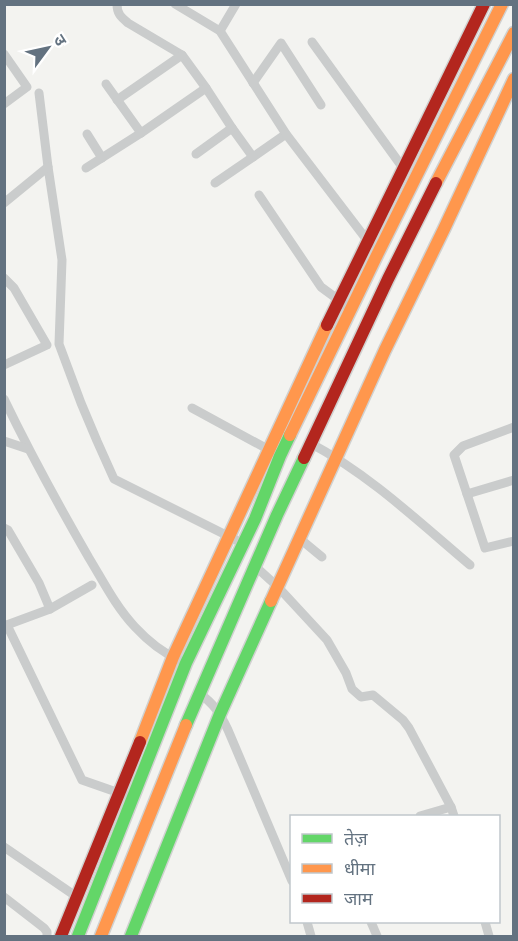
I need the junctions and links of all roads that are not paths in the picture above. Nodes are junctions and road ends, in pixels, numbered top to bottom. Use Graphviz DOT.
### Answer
graph roads {
  1 [pos="117,4"];
  2 [pos="175,4"];
  3 [pos="236,4"];
  4 [pos="484,4"];
  5 [pos="501,4"];
  6 [pos="220,31"];
  7 [pos="513,33"];
  8 [pos="312,42"];
  9 [pos="4,54"];
  10 [pos="182,55"];
  11 [pos="513,79"];
  12 [pos="254,83"];
  13 [pos="106,84"];
  14 [pos="206,88"];
  15 [pos="39,93"];
  16 [pos="117,100"];
  17 [pos="4,104"];
  18 [pos="321,105"];
  19 [pos="232,128"];
  20 [pos="141,133"];
  21 [pos="87,134"];
  22 [pos="286,134"];
  23 [pos="196,154"];
  24 [pos="253,157"];
  25 [pos="102,158"];
  26 [pos="48,167"];
  27 [pos="86,168"];
  28 [pos="403,168"];
  29 [pos="215,183"];
  30 [pos="259,195"];
  31 [pos="4,203"];
  32 [pos="368,242"];
  33 [pos="378,253"];
  34 [pos="4,278"];
  35 [pos="339,300"];
  36 [pos="351,309"];
  37 [pos="4,365"];
  38 [pos="4,399"];
  39 [pos="192,408"];
  40 [pos="513,427"];
  41 [pos="4,441"];
  42 [pos="310,443"];
  43 [pos="28,449"];
  44 [pos="275,453"];
  45 [pos="337,458"];
  46 [pos="513,480"];
  47 [pos="467,494"];
  48 [pos="4,528"];
  49 [pos="230,537"];
  50 [pos="299,538"];
  51 [pos="513,541"];
  52 [pos="242,543"];
  53 [pos="322,556"];
  54 [pos="470,565"];
  55 [pos="256,567"];
  56 [pos="92,585"];
  57 [pos="279,587"];
  58 [pos="50,609"];
  59 [pos="6,626"];
  60 [pos="173,657"];
  61 [pos="186,663"];
  62 [pos="200,693"];
  63 [pos="220,714"];
  64 [pos="127,795"];
  65 [pos="452,812"];
  66 [pos="428,815"];
  67 [pos="4,847"];
  68 [pos="287,857"];
  69 [pos="290,875"];
  70 [pos="4,897"];
  71 [pos="77,897"];
  72 [pos="47,936"];
  73 [pos="61,936"];
  74 [pos="78,936"];
  75 [pos="101,936"];
  76 [pos="131,936"];
  1 -- 10 [label="street"];
  2 -- 6 [label="street"];
  3 -- 6 [label="street"];
  4 -- 28 [label="main road"];
  5 -- 33 [label="main road"];
  6 -- 12 [label="street"];
  7 -- 42 [label="main road"];
  8 -- 28 [label="street"];
  9 -- 17 [label="street"];
  10 -- 14 [label="street"];
  10 -- 16 [label="street"];
  11 -- 45 [label="main road"];
  12 -- 18 [label="street"];
  12 -- 22 [label="street"];
  13 -- 16 [label="street"];
  14 -- 19 [label="street"];
  14 -- 20 [label="street"];
  15 -- 26 [label="street"];
  16 -- 20 [label="street"];
  19 -- 23 [label="street"];
  19 -- 24 [label="street"];
  20 -- 25 [label="street"];
  21 -- 25 [label="street"];
  22 -- 24 [label="street"];
  22 -- 32 [label="street"];
  24 -- 29 [label="street"];
  25 -- 27 [label="street"];
  26 -- 31 [label="street"];
  26 -- 49 [label="street"];
  28 -- 32 [label="main road"];
  30 -- 35 [label="street"];
  32 -- 33 [label="street"];
  32 -- 35 [label="main road"];
  33 -- 36 [label="main road"];
  34 -- 37 [label="street"];
  35 -- 36 [label="street"];
  35 -- 44 [label="main road"];
  36 -- 44 [label="main road"];
  38 -- 43 [label="street"];
  39 -- 44 [label="street"];
  40 -- 47 [label="street"];
  41 -- 43 [label="street"];
  42 -- 45 [label="street"];
  42 -- 55 [label="main road"];
  43 -- 60 [label="street"];
  44 -- 49 [label="main road"];
  44 -- 52 [label="main road"];
  45 -- 50 [label="main road"];
  45 -- 54 [label="street"];
  46 -- 47 [label="street"];
  47 -- 51 [label="street"];
  48 -- 58 [label="street"];
  49 -- 52 [label="street"];
  49 -- 60 [label="main road"];
  50 -- 53 [label="street"];
  50 -- 57 [label="main road"];
  52 -- 61 [label="main road"];
  55 -- 57 [label="street"];
  55 -- 62 [label="main road"];
  56 -- 58 [label="street"];
  57 -- 63 [label="main road"];
  57 -- 65 [label="street"];
  58 -- 59 [label="street"];
  59 -- 64 [label="street"];
  60 -- 61 [label="street"];
  60 -- 64 [label="main road"];
  61 -- 64 [label="main road"];
  62 -- 63 [label="street"];
  62 -- 75 [label="main road"];
  63 -- 68 [label="street"];
  63 -- 76 [label="main road"];
  64 -- 71 [label="main road"];
  64 -- 74 [label="main road"];
  65 -- 66 [label="street"];
  67 -- 71 [label="street"];
  68 -- 69 [label="street"];
  70 -- 72 [label="street"];
  71 -- 73 [label="main road"];
}
